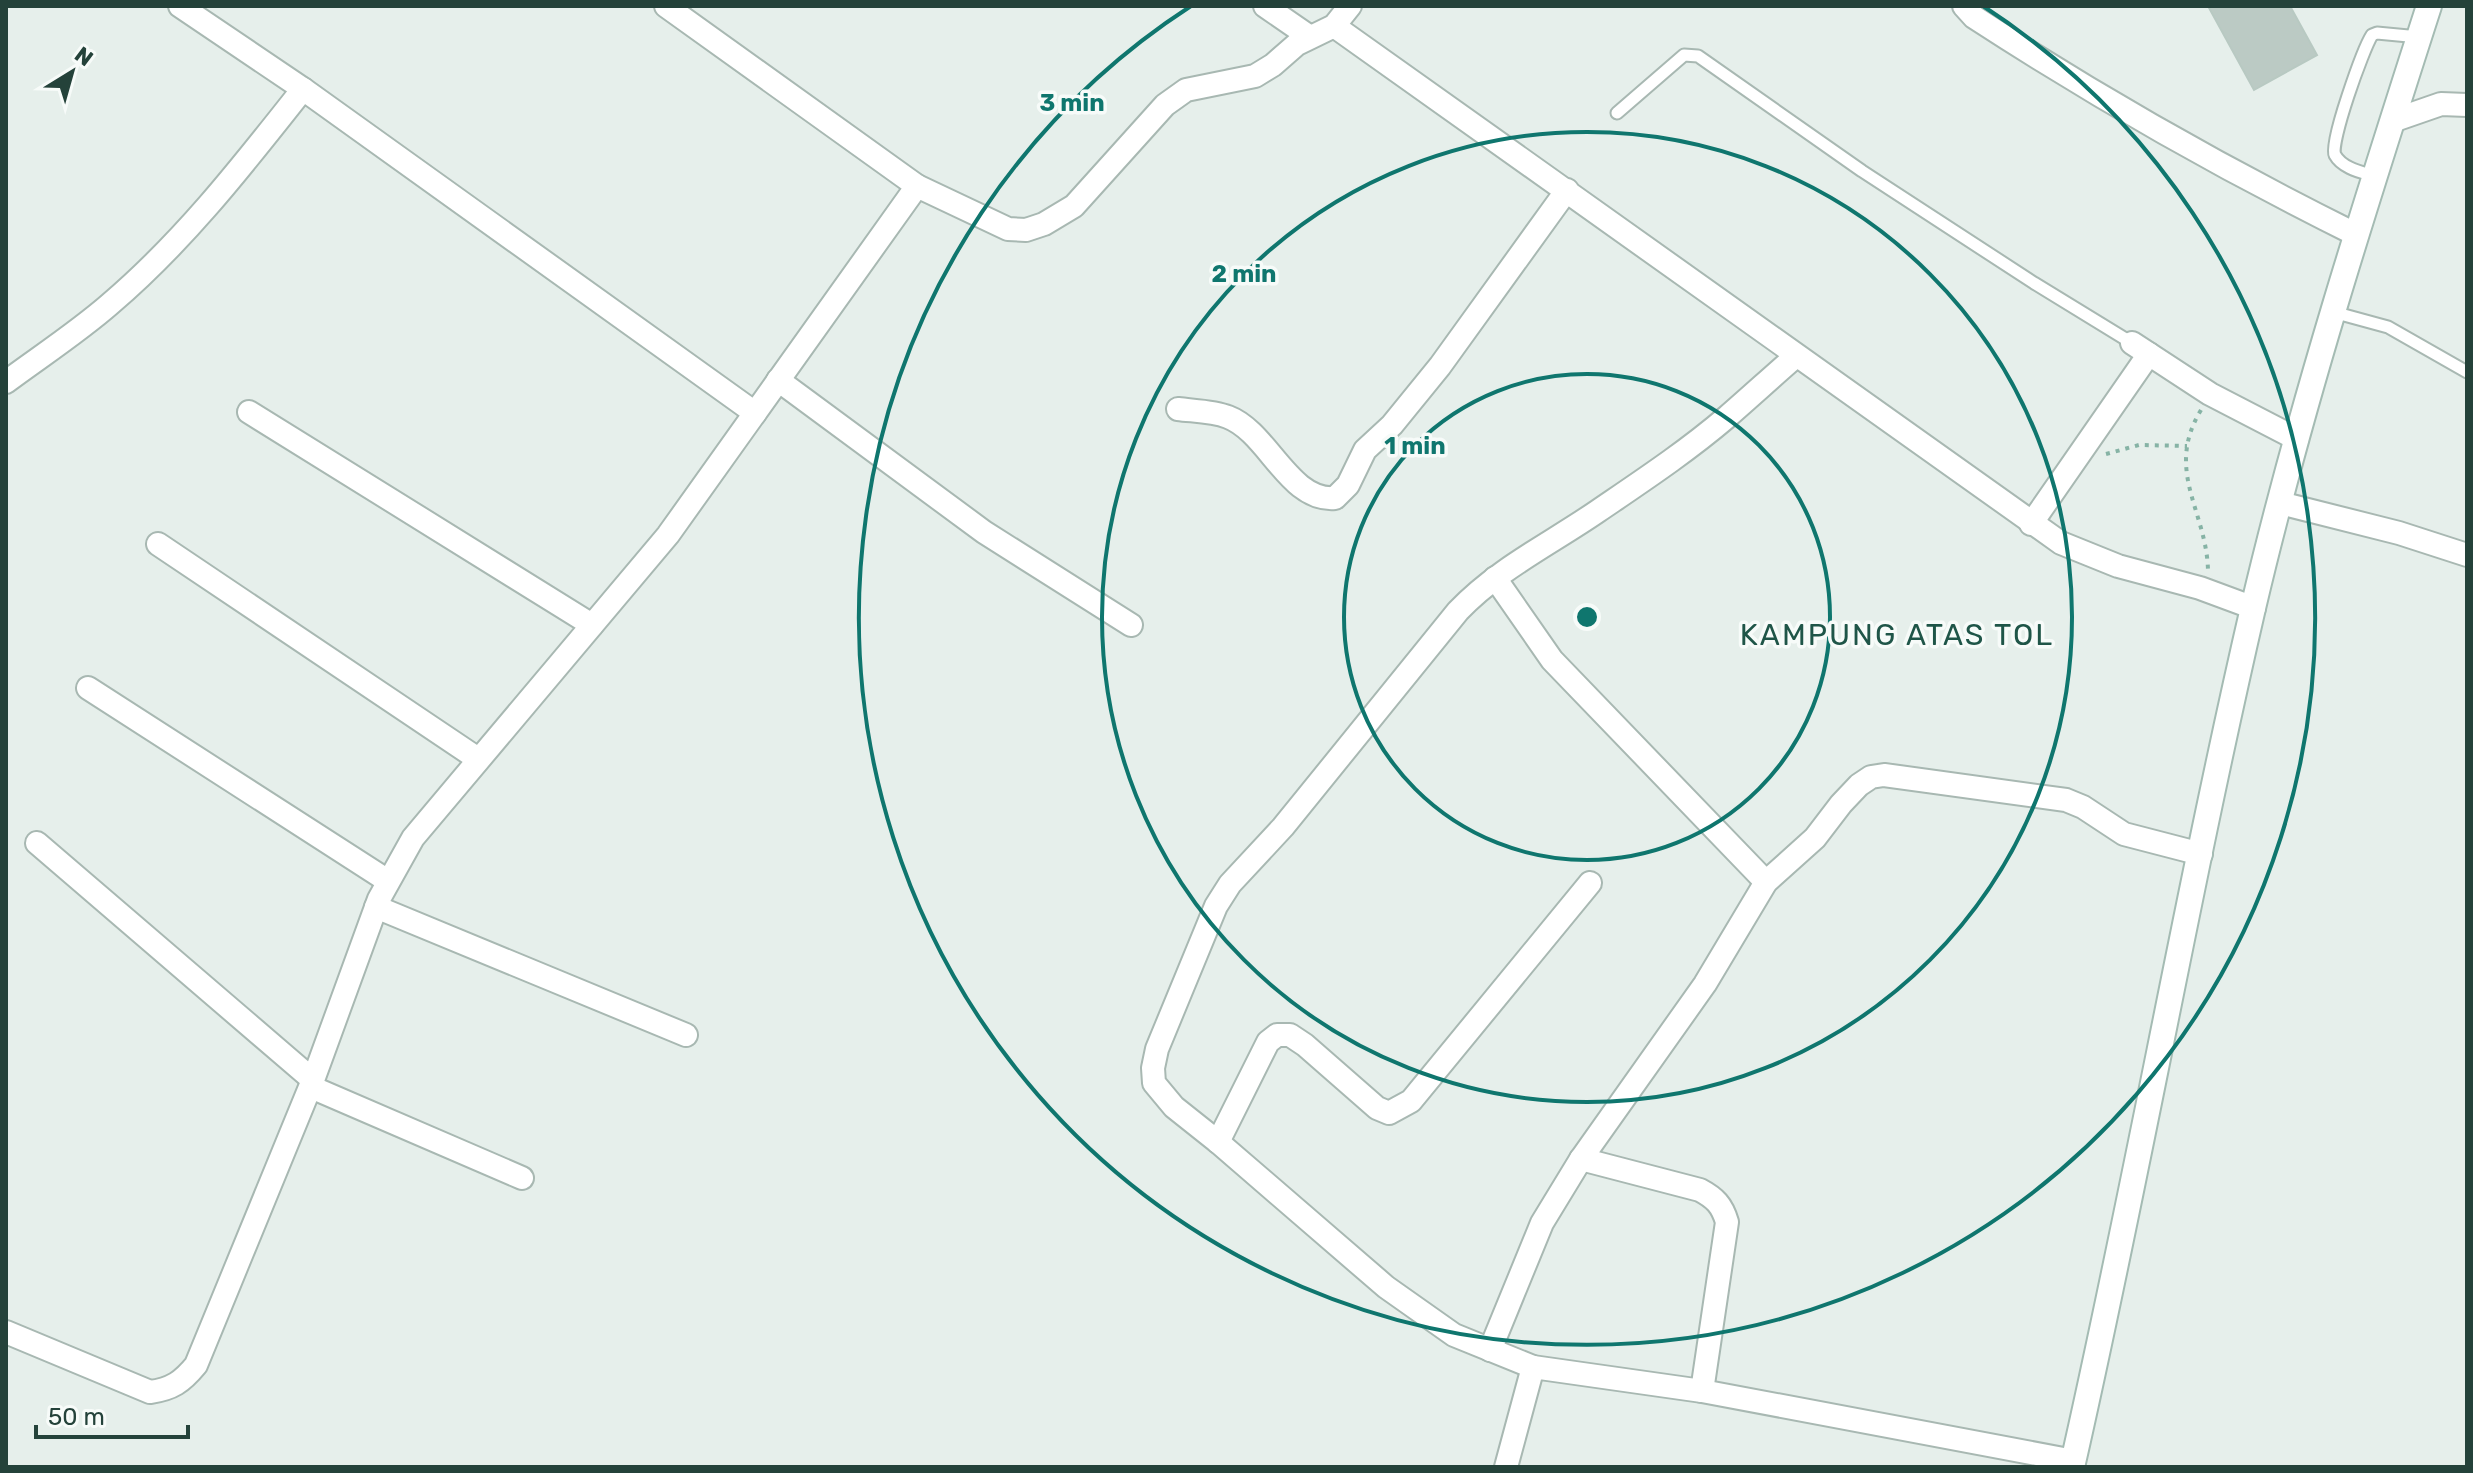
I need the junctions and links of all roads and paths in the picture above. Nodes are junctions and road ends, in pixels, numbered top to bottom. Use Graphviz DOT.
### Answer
graph roads {
  1 [pos="180,6"];
  2 [pos="666,6"];
  3 [pos="1265,6"];
  4 [pos="1350,6"];
  5 [pos="1964,6"];
  6 [pos="2429,6"];
  7 [pos="1334,26"];
  8 [pos="1310,37"];
  9 [pos="2419,37"];
  10 [pos="303,89"];
  11 [pos="2467,105"];
  12 [pos="1617,113"];
  13 [pos="2392,121"];
  14 [pos="2374,176"];
  15 [pos="917,186"];
  16 [pos="1567,190"];
  17 [pos="2355,234"];
  18 [pos="2333,312"];
  19 [pos="2141,349"];
  20 [pos="1796,356"];
  21 [pos="2467,372"];
  22 [pos="778,380"];
  23 [pos="6,382"];
  24 [pos="2210,394"];
  25 [pos="1178,409"];
  26 [pos="249,412"];
  27 [pos="755,413"];
  28 [pos="2297,439"];
  29 [pos="2187,446"];
  30 [pos="2073,463"];
  31 [pos="2280,503"];
  32 [pos="2031,524"];
  33 [pos="158,544"];
  34 [pos="2467,555"];
  35 [pos="1495,578"];
  36 [pos="2208,590"];
  37 [pos="2254,608"];
  38 [pos="592,625"];
  39 [pos="1131,625"];
  40 [pos="88,688"];
  41 [pos="478,759"];
  42 [pos="37,843"];
  43 [pos="2201,854"];
  44 [pos="388,881"];
  45 [pos="1766,882"];
  46 [pos="1590,883"];
  47 [pos="376,907"];
  48 [pos="686,1035"];
  49 [pos="312,1083"];
  50 [pos="1218,1142"];
  51 [pos="1581,1159"];
  52 [pos="522,1178"];
  53 [pos="6,1332"];
  54 [pos="1490,1350"];
  55 [pos="1533,1367"];
  56 [pos="1702,1391"];
  57 [pos="2073,1464"];
  58 [pos="1506,1467"];
  1 -- 10 [label="street"];
  2 -- 15 [label="street"];
  3 -- 8 [label="street"];
  4 -- 7 [label="street"];
  5 -- 17 [label="street"];
  6 -- 9 [label="main road"];
  7 -- 8 [label="street"];
  7 -- 16 [label="street"];
  8 -- 15 [label="street"];
  9 -- 13 [label="main road"];
  9 -- 14 [label="lane"];
  10 -- 23 [label="street"];
  10 -- 27 [label="street"];
  11 -- 13 [label="street"];
  12 -- 19 [label="lane"];
  13 -- 14 [label="main road"];
  14 -- 17 [label="main road"];
  15 -- 22 [label="street"];
  16 -- 20 [label="street"];
  16 -- 25 [label="street"];
  17 -- 18 [label="main road"];
  18 -- 21 [label="lane"];
  18 -- 28 [label="main road"];
  19 -- 24 [label="street"];
  19 -- 30 [label="street"];
  20 -- 32 [label="street"];
  20 -- 35 [label="street"];
  22 -- 27 [label="street"];
  22 -- 39 [label="street"];
  24 -- 28 [label="street"];
  24 -- 29 [label="path"];
  26 -- 38 [label="street"];
  27 -- 38 [label="street"];
  28 -- 31 [label="main road"];
  29 -- 30 [label="path"];
  29 -- 36 [label="path"];
  30 -- 32 [label="street"];
  31 -- 34 [label="street"];
  31 -- 37 [label="main road"];
  32 -- 36 [label="street"];
  33 -- 41 [label="street"];
  35 -- 45 [label="street"];
  35 -- 50 [label="street"];
  36 -- 37 [label="street"];
  37 -- 43 [label="main road"];
  38 -- 41 [label="street"];
  40 -- 44 [label="street"];
  41 -- 44 [label="street"];
  42 -- 49 [label="street"];
  43 -- 45 [label="street"];
  43 -- 57 [label="main road"];
  44 -- 47 [label="street"];
  45 -- 51 [label="street"];
  46 -- 50 [label="street"];
  47 -- 48 [label="street"];
  47 -- 49 [label="street"];
  49 -- 52 [label="street"];
  49 -- 53 [label="street"];
  50 -- 54 [label="street"];
  51 -- 54 [label="street"];
  51 -- 56 [label="street"];
  54 -- 55 [label="street"];
  55 -- 56 [label="street"];
  55 -- 58 [label="street"];
  56 -- 57 [label="street"];
}
